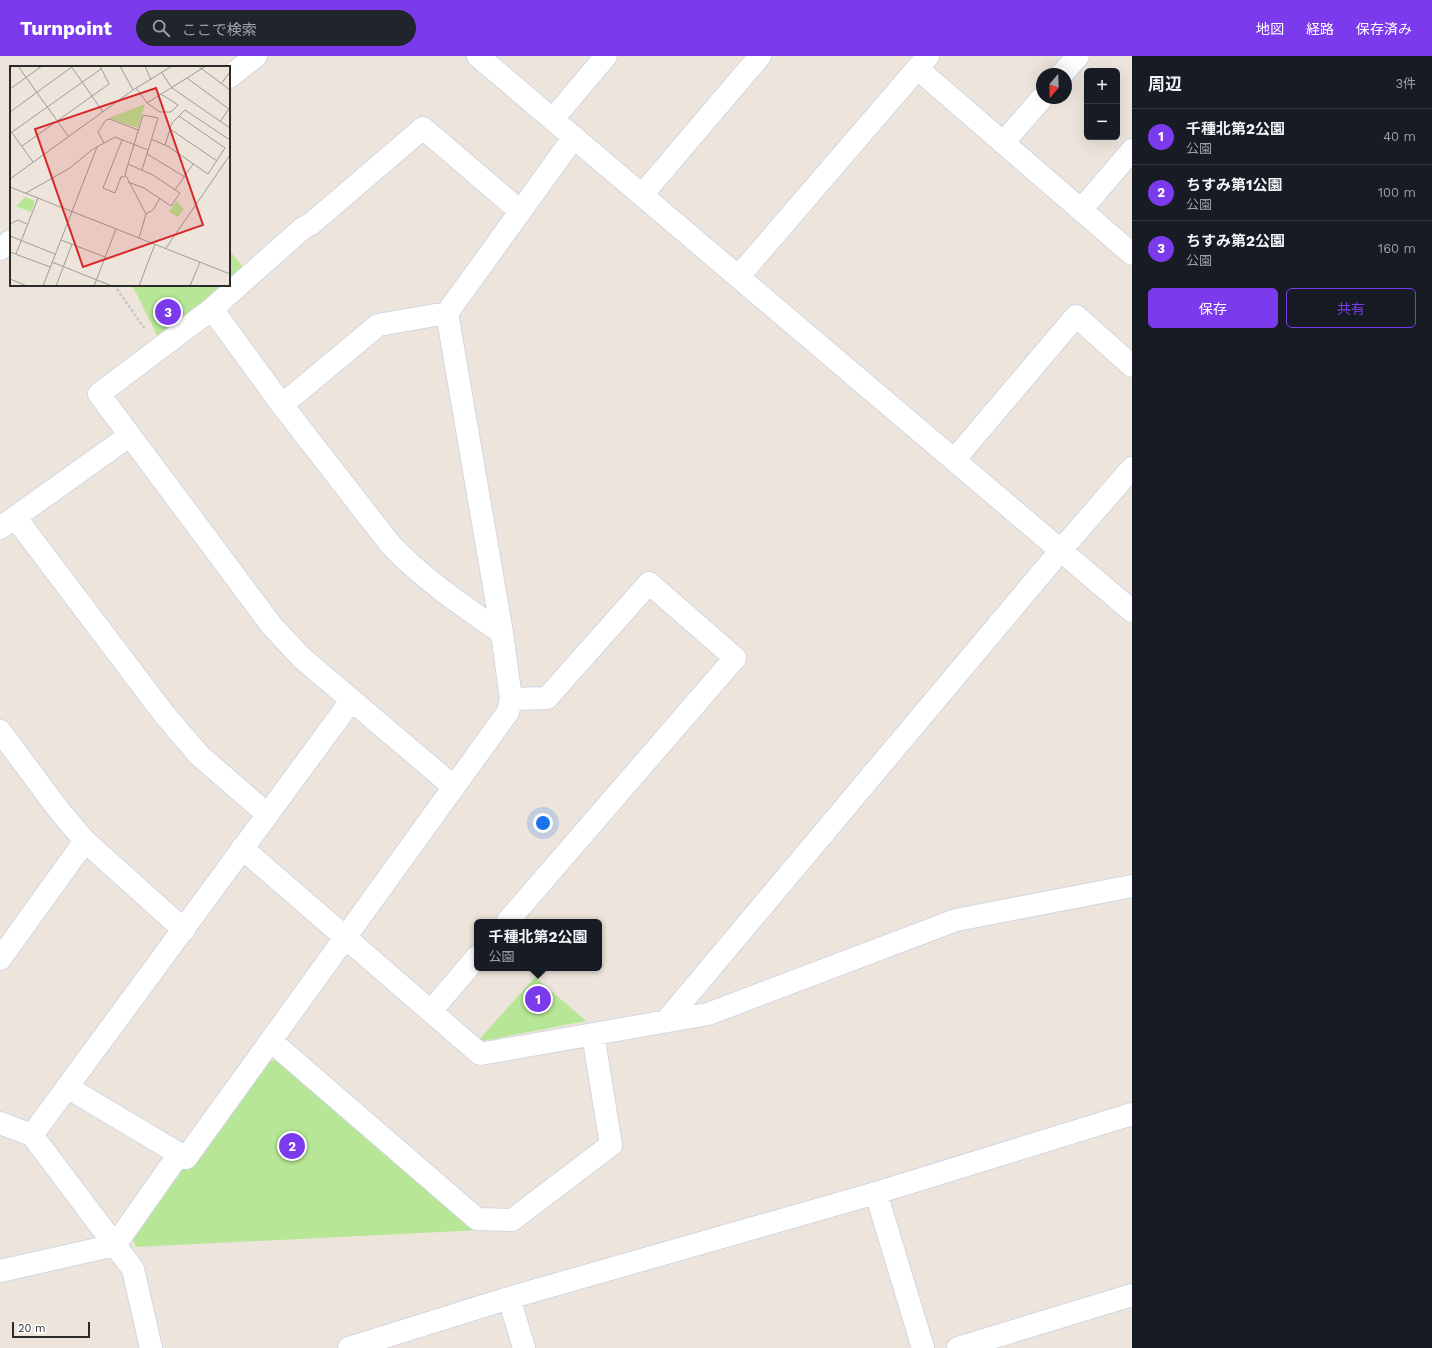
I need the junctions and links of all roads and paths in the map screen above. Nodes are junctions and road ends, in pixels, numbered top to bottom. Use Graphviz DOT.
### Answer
graph roads {
  1 [pos="256,56"];
  2 [pos="478,56"];
  3 [pos="606,56"];
  4 [pos="760,56"];
  5 [pos="1078,56"];
  6 [pos="923,62"];
  7 [pos="1067,68"];
  8 [pos="230,76"];
  9 [pos="1037,104"];
  10 [pos="553,119"];
  11 [pos="574,136"];
  12 [pos="1003,143"];
  13 [pos="1132,150"];
  14 [pos="642,195"];
  15 [pos="1081,210"];
  16 [pos="520,211"];
  17 [pos="10,242"];
  18 [pos="0,249"];
  19 [pos="1132,254"];
  20 [pos="739,276"];
  21 [pos="115,286"];
  22 [pos="212,309"];
  23 [pos="447,313"];
  24 [pos="159,349"];
  25 [pos="1132,366"];
  26 [pos="282,404"];
  27 [pos="129,436"];
  28 [pos="956,460"];
  29 [pos="1132,468"];
  30 [pos="7,522"];
  31 [pos="1061,550"];
  32 [pos="1132,611"];
  33 [pos="502,633"];
  34 [pos="511,699"];
  35 [pos="352,701"];
  36 [pos="0,731"];
  37 [pos="454,787"];
  38 [pos="267,814"];
  39 [pos="85,841"];
  40 [pos="242,848"];
  41 [pos="1132,886"];
  42 [pos="510,919"];
  43 [pos="184,930"];
  44 [pos="346,938"];
  45 [pos="0,959"];
  46 [pos="474,960"];
  47 [pos="431,1010"];
  48 [pos="666,1021"];
  49 [pos="593,1034"];
  50 [pos="271,1041"];
  51 [pos="67,1087"];
  52 [pos="1132,1114"];
  53 [pos="0,1123"];
  54 [pos="32,1135"];
  55 [pos="179,1154"];
  56 [pos="876,1193"];
  57 [pos="115,1245"];
  58 [pos="0,1271"];
  59 [pos="1132,1294"];
  60 [pos="509,1298"];
  61 [pos="151,1348"];
  62 [pos="349,1348"];
  63 [pos="524,1348"];
  64 [pos="923,1348"];
  65 [pos="958,1348"];
  1 -- 8 [label="street"];
  2 -- 10 [label="street"];
  3 -- 10 [label="street"];
  4 -- 14 [label="street"];
  5 -- 7 [label="street"];
  6 -- 12 [label="street"];
  6 -- 20 [label="street"];
  9 -- 12 [label="street"];
  10 -- 11 [label="street"];
  11 -- 14 [label="street"];
  11 -- 16 [label="street"];
  12 -- 15 [label="street"];
  13 -- 15 [label="street"];
  14 -- 20 [label="street"];
  15 -- 19 [label="street"];
  16 -- 22 [label="street"];
  16 -- 23 [label="street"];
  17 -- 18 [label="street"];
  20 -- 28 [label="street"];
  21 -- 24 [label="path"];
  22 -- 24 [label="street"];
  22 -- 26 [label="street"];
  23 -- 26 [label="street"];
  23 -- 33 [label="street"];
  24 -- 27 [label="street"];
  25 -- 28 [label="street"];
  26 -- 33 [label="street"];
  27 -- 30 [label="street"];
  27 -- 35 [label="street"];
  28 -- 31 [label="street"];
  29 -- 31 [label="street"];
  30 -- 38 [label="street"];
  31 -- 32 [label="street"];
  31 -- 48 [label="street"];
  33 -- 34 [label="street"];
  34 -- 37 [label="street"];
  34 -- 42 [label="street"];
  35 -- 37 [label="street"];
  35 -- 38 [label="street"];
  36 -- 39 [label="street"];
  37 -- 44 [label="street"];
  38 -- 40 [label="street"];
  39 -- 43 [label="street"];
  39 -- 45 [label="street"];
  40 -- 43 [label="street"];
  40 -- 44 [label="street"];
  41 -- 48 [label="street"];
  43 -- 51 [label="street"];
  44 -- 47 [label="street"];
  44 -- 50 [label="street"];
  46 -- 47 [label="street"];
  47 -- 49 [label="street"];
  48 -- 49 [label="street"];
  49 -- 50 [label="street"];
  50 -- 55 [label="street"];
  51 -- 54 [label="street"];
  51 -- 55 [label="street"];
  52 -- 56 [label="street"];
  53 -- 54 [label="street"];
  54 -- 57 [label="street"];
  55 -- 57 [label="street"];
  56 -- 60 [label="street"];
  56 -- 64 [label="street"];
  57 -- 58 [label="street"];
  57 -- 61 [label="street"];
  59 -- 65 [label="street"];
  60 -- 62 [label="street"];
  60 -- 63 [label="street"];
}
